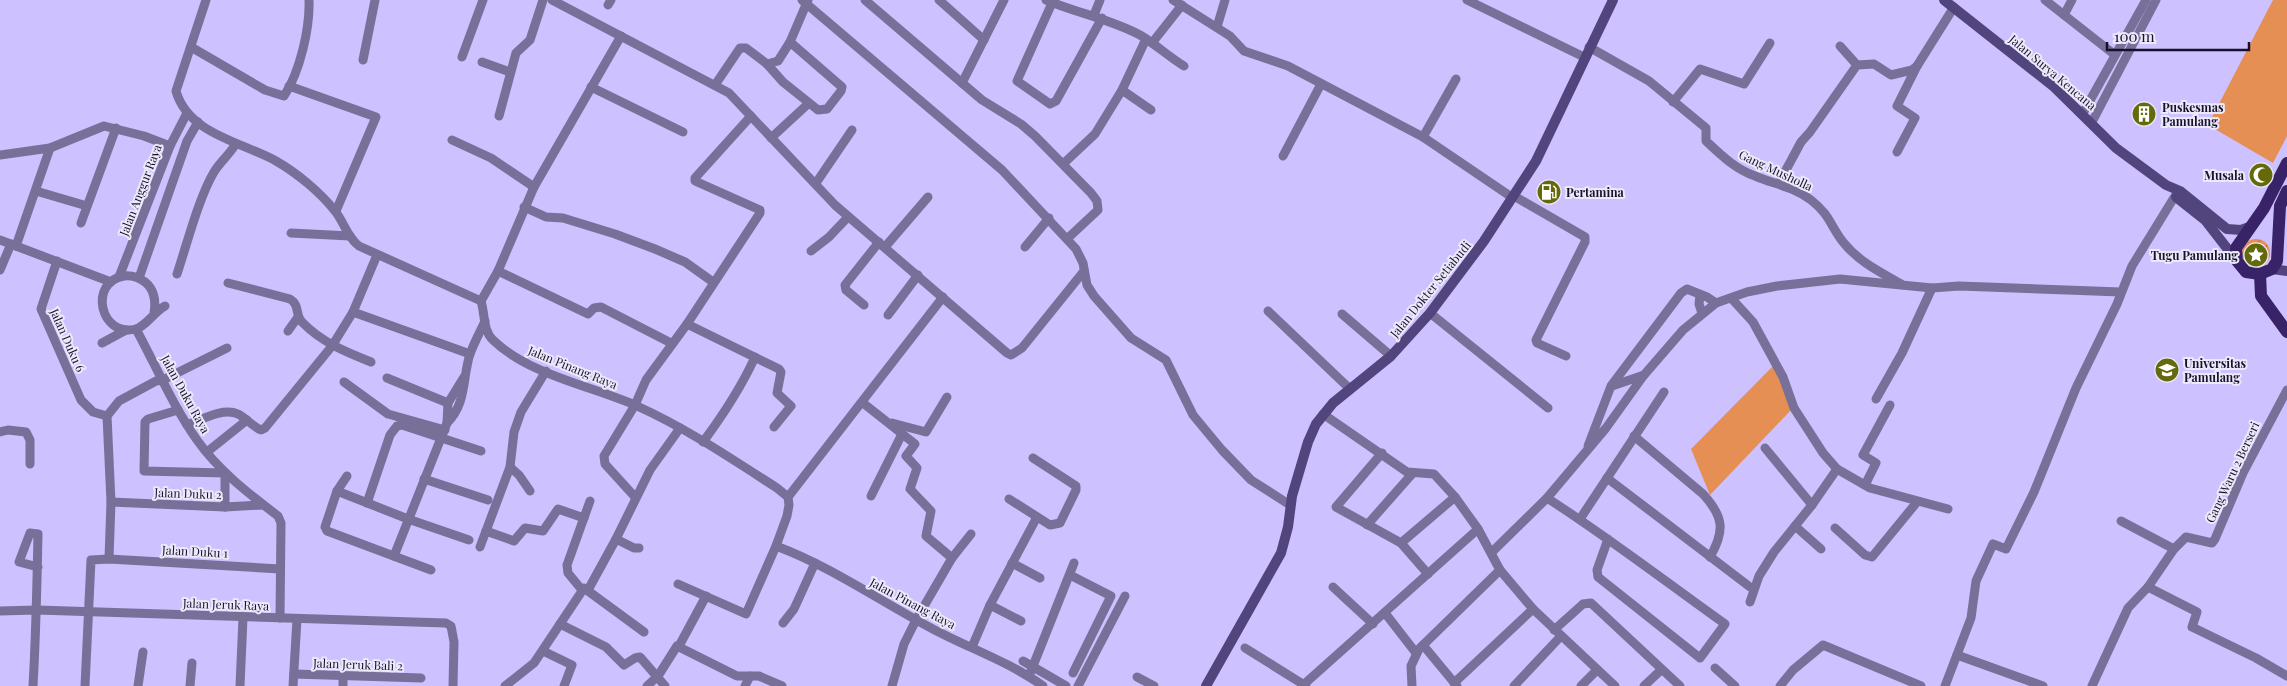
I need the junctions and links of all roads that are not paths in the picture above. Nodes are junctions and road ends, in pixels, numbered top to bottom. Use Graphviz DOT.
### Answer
graph roads {
  1 [pos="206,0"];
  2 [pos="309,0"];
  3 [pos="375,0"];
  4 [pos="483,0"];
  5 [pos="543,0"];
  6 [pos="552,0"];
  7 [pos="865,0"];
  8 [pos="939,0"];
  9 [pos="1004,0"];
  10 [pos="1100,0"];
  11 [pos="1173,0"];
  12 [pos="1225,0"];
  13 [pos="1613,0"];
  14 [pos="1944,0"];
  15 [pos="2045,0"];
  16 [pos="2072,0"];
  17 [pos="805,1"];
  18 [pos="1049,1"];
  19 [pos="1469,1"];
  20 [pos="2150,1"];
  21 [pos="1182,5"];
  22 [pos="1954,7"];
  23 [pos="2064,15"];
  24 [pos="1098,17"];
  25 [pos="1218,28"];
  26 [pos="621,36"];
  27 [pos="984,40"];
  28 [pos="1149,41"];
  29 [pos="790,42"];
  30 [pos="1770,43"];
  31 [pos="1840,46"];
  32 [pos="191,48"];
  33 [pos="1586,52"];
  34 [pos="2115,55"];
  35 [pos="462,57"];
  36 [pos="362,60"];
  37 [pos="482,62"];
  38 [pos="767,64"];
  39 [pos="1857,64"];
  40 [pos="1184,66"];
  41 [pos="1918,66"];
  42 [pos="510,72"];
  43 [pos="1456,79"];
  44 [pos="962,83"];
  45 [pos="1321,84"];
  46 [pos="715,85"];
  47 [pos="289,86"];
  48 [pos="592,87"];
  49 [pos="1122,90"];
  50 [pos="1673,102"];
  51 [pos="809,103"];
  52 [pos="1151,110"];
  53 [pos="187,113"];
  54 [pos="2083,113"];
  55 [pos="499,116"];
  56 [pos="750,116"];
  57 [pos="198,122"];
  58 [pos="2092,122"];
  59 [pos="116,128"];
  60 [pos="852,130"];
  61 [pos="683,132"];
  62 [pos="1423,137"];
  63 [pos="771,138"];
  64 [pos="452,140"];
  65 [pos="235,145"];
  66 [pos="170,146"];
  67 [pos="50,148"];
  68 [pos="1897,152"];
  69 [pos="0,155"];
  70 [pos="1283,156"];
  71 [pos="2287,163"];
  72 [pos="1063,164"];
  73 [pos="816,183"];
  74 [pos="1779,183"];
  75 [pos="2166,184"];
  76 [pos="534,187"];
  77 [pos="36,191"];
  78 [pos="2287,191"];
  79 [pos="2176,196"];
  80 [pos="928,197"];
  81 [pos="1514,197"];
  82 [pos="87,206"];
  83 [pos="524,207"];
  84 [pos="336,211"];
  85 [pos="848,217"];
  86 [pos="1049,218"];
  87 [pos="81,223"];
  88 [pos="2253,226"];
  89 [pos="291,233"];
  90 [pos="350,236"];
  91 [pos="1068,238"];
  92 [pos="0,240"];
  93 [pos="882,244"];
  94 [pos="14,245"];
  95 [pos="1025,247"];
  96 [pos="812,250"];
  97 [pos="377,255"];
  98 [pos="57,260"];
  99 [pos="2237,261"];
  100 [pos="0,270"];
  101 [pos="498,271"];
  102 [pos="1084,271"];
  103 [pos="2287,271"];
  104 [pos="2266,272"];
  105 [pos="177,274"];
  106 [pos="918,275"];
  107 [pos="139,278"];
  108 [pos="115,279"];
  109 [pos="713,282"];
  110 [pos="228,283"];
  111 [pos="1904,286"];
  112 [pos="1932,288"];
  113 [pos="2121,292"];
  114 [pos="1700,295"];
  115 [pos="943,297"];
  116 [pos="1732,299"];
  117 [pos="481,301"];
  118 [pos="1716,303"];
  119 [pos="864,305"];
  120 [pos="166,306"];
  121 [pos="1268,311"];
  122 [pos="353,312"];
  123 [pos="154,313"];
  124 [pos="1430,313"];
  125 [pos="1702,313"];
  126 [pos="1342,314"];
  127 [pos="888,315"];
  128 [pos="298,317"];
  129 [pos="2281,317"];
  130 [pos="485,321"];
  131 [pos="687,324"];
  132 [pos="136,329"];
  133 [pos="126,330"];
  134 [pos="288,331"];
  135 [pos="2287,332"];
  136 [pos="102,343"];
  137 [pos="671,343"];
  138 [pos="332,346"];
  139 [pos="227,348"];
  140 [pos="470,354"];
  141 [pos="1392,356"];
  142 [pos="1566,356"];
  143 [pos="755,357"];
  144 [pos="371,362"];
  145 [pos="546,371"];
  146 [pos="1644,375"];
  147 [pos="464,376"];
  148 [pos="387,378"];
  149 [pos="160,380"];
  150 [pos="344,382"];
  151 [pos="1611,386"];
  152 [pos="1350,389"];
  153 [pos="2287,390"];
  154 [pos="1664,392"];
  155 [pos="948,397"];
  156 [pos="1876,399"];
  157 [pos="448,403"];
  158 [pos="863,403"];
  159 [pos="635,405"];
  160 [pos="1890,405"];
  161 [pos="1548,408"];
  162 [pos="178,410"];
  163 [pos="1323,414"];
  164 [pos="106,416"];
  165 [pos="247,420"];
  166 [pos="887,422"];
  167 [pos="187,425"];
  168 [pos="774,427"];
  169 [pos="680,428"];
  170 [pos="444,431"];
  171 [pos="0,432"];
  172 [pos="902,434"];
  173 [pos="1634,436"];
  174 [pos="704,442"];
  175 [pos="1765,448"];
  176 [pos="481,451"];
  177 [pos="1586,451"];
  178 [pos="207,452"];
  179 [pos="1382,453"];
  180 [pos="1033,458"];
  181 [pos="30,464"];
  182 [pos="510,467"];
  183 [pos="1837,469"];
  184 [pos="225,473"];
  185 [pos="1412,474"];
  186 [pos="347,476"];
  187 [pos="1607,478"];
  188 [pos="424,479"];
  189 [pos="1864,485"];
  190 [pos="337,491"];
  191 [pos="530,491"];
  192 [pos="788,496"];
  193 [pos="871,496"];
  194 [pos="1455,496"];
  195 [pos="635,497"];
  196 [pos="1547,498"];
  197 [pos="1009,499"];
  198 [pos="488,500"];
  199 [pos="590,501"];
  200 [pos="111,502"];
  201 [pos="1917,502"];
  202 [pos="367,503"];
  203 [pos="1287,504"];
  204 [pos="263,505"];
  205 [pos="1812,505"];
  206 [pos="225,507"];
  207 [pos="1948,509"];
  208 [pos="1037,517"];
  209 [pos="584,518"];
  210 [pos="408,519"];
  211 [pos="1580,519"];
  212 [pos="2121,521"];
  213 [pos="1367,525"];
  214 [pos="1795,526"];
  215 [pos="1835,528"];
  216 [pos="1478,529"];
  217 [pos="486,531"];
  218 [pos="971,534"];
  219 [pos="616,539"];
  220 [pos="1608,539"];
  221 [pos="469,540"];
  222 [pos="1401,543"];
  223 [pos="776,546"];
  224 [pos="480,547"];
  225 [pos="639,548"];
  226 [pos="1821,549"];
  227 [pos="2174,550"];
  228 [pos="1492,552"];
  229 [pos="394,556"];
  230 [pos="1710,557"];
  231 [pos="952,558"];
  232 [pos="109,559"];
  233 [pos="815,563"];
  234 [pos="1012,563"];
  235 [pos="1074,563"];
  236 [pos="38,566"];
  237 [pos="280,569"];
  238 [pos="431,570"];
  239 [pos="1500,570"];
  240 [pos="1428,574"];
  241 [pos="1070,575"];
  242 [pos="1040,578"];
  243 [pos="678,584"];
  244 [pos="1333,586"];
  245 [pos="1750,587"];
  246 [pos="2148,587"];
  247 [pos="585,590"];
  248 [pos="706,596"];
  249 [pos="1125,596"];
  250 [pos="1750,602"];
  251 [pos="990,605"];
  252 [pos="1533,609"];
  253 [pos="37,610"];
  254 [pos="0,611"];
  255 [pos="90,613"];
  256 [pos="1385,613"];
  257 [pos="243,618"];
  258 [pos="280,618"];
  259 [pos="297,620"];
  260 [pos="916,620"];
  261 [pos="1021,621"];
  262 [pos="783,623"];
  263 [pos="560,624"];
  264 [pos="1373,624"];
  265 [pos="644,632"];
  266 [pos="1558,633"];
  267 [pos="1423,645"];
  268 [pos="679,646"];
  269 [pos="972,647"];
  270 [pos="1245,648"];
  271 [pos="543,651"];
  272 [pos="143,652"];
  273 [pos="1416,653"];
  274 [pos="1957,655"];
  275 [pos="1024,661"];
  276 [pos="192,663"];
  277 [pos="1033,666"];
  278 [pos="1715,668"];
  279 [pos="1597,670"];
  280 [pos="1661,670"];
  281 [pos="1073,672"];
  282 [pos="294,674"];
  283 [pos="343,676"];
  284 [pos="658,676"];
  285 [pos="750,676"];
  286 [pos="1029,676"];
  287 [pos="2287,676"];
  288 [pos="1137,677"];
  289 [pos="421,678"];
  290 [pos="398,682"];
  291 [pos="1456,684"];
  292 [pos="1304,685"];
  293 [pos="33,686"];
  294 [pos="85,686"];
  295 [pos="138,686"];
  296 [pos="190,686"];
  297 [pos="240,686"];
  298 [pos="294,686"];
  299 [pos="343,686"];
  300 [pos="453,686"];
  301 [pos="505,686"];
  302 [pos="564,686"];
  303 [pos="647,686"];
  304 [pos="665,686"];
  305 [pos="744,686"];
  306 [pos="782,686"];
  307 [pos="892,686"];
  308 [pos="1043,686"];
  309 [pos="1066,686"];
  310 [pos="1078,686"];
  311 [pos="1154,686"];
  312 [pos="1206,686"];
  313 [pos="1412,686"];
  314 [pos="1514,686"];
  315 [pos="1581,686"];
  316 [pos="1614,686"];
  317 [pos="1644,686"];
  318 [pos="1680,686"];
  319 [pos="1735,686"];
  320 [pos="1780,686"];
  321 [pos="1921,686"];
  322 [pos="1945,686"];
  323 [pos="2043,686"];
  324 [pos="2092,686"];
  1 -- 32 [label="street"];
  2 -- 47 [label="street"];
  3 -- 36 [label="street"];
  4 -- 35 [label="street"];
  5 -- 42 [label="street"];
  6 -- 26 [label="street"];
  7 -- 44 [label="street"];
  8 -- 27 [label="street"];
  9 -- 27 [label="street"];
  10 -- 24 [label="street"];
  11 -- 21 [label="street"];
  12 -- 25 [label="street"];
  13 -- 33 [label="main road, Jalan Dokter Setiabudi"];
  14 -- 22 [label="main road, Jalan Surya Kencana"];
  15 -- 23 [label="street"];
  16 -- 23 [label="street"];
  17 -- 29 [label="street"];
  17 -- 86 [label="street"];
  18 -- 24 [label="street"];
  18 -- 24 [label="street"];
  19 -- 33 [label="street, Gang Musholla"];
  20 -- 34 [label="street"];
  20 -- 58 [label="street"];
  21 -- 25 [label="street"];
  21 -- 28 [label="street"];
  22 -- 41 [label="street"];
  22 -- 54 [label="main road, Jalan Surya Kencana"];
  23 -- 34 [label="street"];
  24 -- 28 [label="street"];
  25 -- 45 [label="street"];
  26 -- 46 [label="street"];
  26 -- 48 [label="street"];
  27 -- 44 [label="street"];
  28 -- 40 [label="street"];
  28 -- 49 [label="street"];
  29 -- 38 [label="street"];
  29 -- 51 [label="street"];
  30 -- 50 [label="street"];
  31 -- 39 [label="street"];
  32 -- 47 [label="street"];
  32 -- 53 [label="street"];
  33 -- 50 [label="street, Gang Musholla"];
  33 -- 81 [label="main road, Jalan Dokter Setiabudi"];
  34 -- 54 [label="street"];
  37 -- 42 [label="street"];
  38 -- 46 [label="street"];
  38 -- 51 [label="street"];
  39 -- 41 [label="street"];
  39 -- 74 [label="street"];
  41 -- 68 [label="street"];
  42 -- 55 [label="street"];
  43 -- 62 [label="street"];
  44 -- 72 [label="street"];
  45 -- 62 [label="street"];
  45 -- 70 [label="street"];
  46 -- 56 [label="street"];
  47 -- 84 [label="street"];
  48 -- 61 [label="street"];
  48 -- 76 [label="street"];
  49 -- 52 [label="street"];
  49 -- 72 [label="street"];
  50 -- 74 [label="street, Gang Musholla"];
  51 -- 63 [label="street"];
  53 -- 57 [label="street"];
  53 -- 66 [label="street, Jalan Anggur Raya"];
  54 -- 58 [label="main road, Jalan Surya Kencana"];
  56 -- 63 [label="street"];
  56 -- 109 [label="street"];
  57 -- 65 [label="street"];
  57 -- 107 [label="street"];
  58 -- 75 [label="main road, Jalan Surya Kencana"];
  59 -- 66 [label="street"];
  59 -- 67 [label="street"];
  59 -- 82 [label="street"];
  60 -- 73 [label="street"];
  62 -- 81 [label="street"];
  63 -- 73 [label="street"];
  64 -- 76 [label="street"];
  65 -- 84 [label="street"];
  65 -- 105 [label="street"];
  66 -- 108 [label="street, Jalan Anggur Raya"];
  67 -- 69 [label="street"];
  67 -- 77 [label="street"];
  71 -- 88 [label="main road"];
  72 -- 91 [label="street"];
  73 -- 85 [label="street"];
  74 -- 111 [label="street, Gang Musholla"];
  75 -- 79 [label="main road, Jalan Surya Kencana"];
  75 -- 88 [label="main road, Jalan Surya Kencana"];
  76 -- 83 [label="street"];
  77 -- 82 [label="street"];
  77 -- 94 [label="street"];
  78 -- 104 [label="main road"];
  79 -- 99 [label="main road, Jalan Surya Kencana"];
  79 -- 113 [label="street"];
  80 -- 93 [label="street"];
  81 -- 124 [label="main road, Jalan Dokter Setiabudi"];
  81 -- 142 [label="street"];
  82 -- 87 [label="street"];
  83 -- 101 [label="street"];
  83 -- 109 [label="street"];
  84 -- 90 [label="street"];
  85 -- 93 [label="street"];
  85 -- 96 [label="street"];
  86 -- 91 [label="street"];
  86 -- 95 [label="street"];
  88 -- 99 [label="main road"];
  89 -- 90 [label="street"];
  90 -- 97 [label="street"];
  91 -- 102 [label="street"];
  92 -- 94 [label="street"];
  93 -- 106 [label="street"];
  93 -- 119 [label="street"];
  94 -- 98 [label="street"];
  94 -- 100 [label="street"];
  97 -- 117 [label="street"];
  97 -- 122 [label="street"];
  98 -- 108 [label="street"];
  98 -- 164 [label="street, Jalan Duku 6"];
  99 -- 104 [label="main road"];
  101 -- 117 [label="street"];
  101 -- 137 [label="street"];
  102 -- 115 [label="street"];
  102 -- 203 [label="street"];
  103 -- 104 [label="main road"];
  104 -- 129 [label="main road"];
  106 -- 115 [label="street"];
  106 -- 127 [label="street"];
  107 -- 108 [label="street"];
  107 -- 123 [label="street"];
  108 -- 133 [label="street, Jalan Anggur Raya"];
  109 -- 131 [label="street"];
  110 -- 128 [label="street"];
  111 -- 112 [label="street"];
  111 -- 116 [label="street"];
  112 -- 113 [label="street"];
  112 -- 156 [label="street"];
  113 -- 274 [label="street"];
  114 -- 118 [label="street"];
  114 -- 125 [label="street"];
  114 -- 151 [label="street"];
  115 -- 158 [label="street"];
  116 -- 118 [label="street"];
  116 -- 183 [label="street"];
  117 -- 130 [label="street, Jalan Pinang Raya"];
  118 -- 125 [label="street"];
  120 -- 123 [label="street"];
  121 -- 152 [label="street"];
  122 -- 138 [label="street"];
  122 -- 140 [label="street"];
  123 -- 132 [label="street"];
  124 -- 141 [label="main road, Jalan Dokter Setiabudi"];
  124 -- 161 [label="street"];
  125 -- 146 [label="street"];
  126 -- 141 [label="street"];
  128 -- 134 [label="street"];
  128 -- 138 [label="street"];
  129 -- 135 [label="main road"];
  130 -- 140 [label="street"];
  130 -- 145 [label="street, Jalan Pinang Raya"];
  131 -- 137 [label="street"];
  131 -- 143 [label="street"];
  132 -- 133 [label="street"];
  132 -- 149 [label="street, Jalan Duku Raya"];
  133 -- 136 [label="street"];
  137 -- 159 [label="street"];
  138 -- 144 [label="street"];
  138 -- 165 [label="street"];
  139 -- 149 [label="street"];
  140 -- 147 [label="street"];
  141 -- 152 [label="main road, Jalan Dokter Setiabudi"];
  143 -- 168 [label="street"];
  143 -- 174 [label="street"];
  145 -- 159 [label="street, Jalan Pinang Raya"];
  145 -- 182 [label="street"];
  146 -- 151 [label="street"];
  146 -- 177 [label="street"];
  147 -- 157 [label="street"];
  147 -- 170 [label="street"];
  148 -- 157 [label="street"];
  149 -- 162 [label="street, Jalan Duku Raya"];
  149 -- 164 [label="street"];
  150 -- 170 [label="street"];
  151 -- 177 [label="street"];
  152 -- 163 [label="main road, Jalan Dokter Setiabudi"];
  153 -- 227 [label="street, Gang Waru 2 Berseri"];
  154 -- 173 [label="street"];
  155 -- 166 [label="street"];
  157 -- 170 [label="street"];
  158 -- 166 [label="street"];
  158 -- 192 [label="street"];
  159 -- 169 [label="street, Jalan Pinang Raya"];
  159 -- 195 [label="street"];
  160 -- 189 [label="street"];
  162 -- 167 [label="street, Jalan Duku Raya"];
  162 -- 184 [label="street"];
  163 -- 179 [label="street"];
  163 -- 203 [label="main road, Jalan Dokter Setiabudi"];
  164 -- 200 [label="street"];
  165 -- 167 [label="street"];
  165 -- 178 [label="street"];
  166 -- 172 [label="street"];
  167 -- 178 [label="street, Jalan Duku Raya"];
  169 -- 174 [label="street, Jalan Pinang Raya"];
  169 -- 195 [label="street"];
  170 -- 176 [label="street"];
  170 -- 188 [label="street"];
  170 -- 202 [label="street"];
  171 -- 181 [label="street"];
  172 -- 193 [label="street"];
  172 -- 231 [label="street"];
  173 -- 187 [label="street"];
  173 -- 230 [label="street"];
  174 -- 192 [label="street, Jalan Pinang Raya"];
  175 -- 205 [label="street"];
  177 -- 196 [label="street"];
  178 -- 184 [label="street, Jalan Duku Raya"];
  179 -- 185 [label="street"];
  179 -- 213 [label="street"];
  180 -- 208 [label="street"];
  182 -- 191 [label="street"];
  182 -- 217 [label="street"];
  183 -- 189 [label="street"];
  183 -- 205 [label="street"];
  184 -- 204 [label="street, Jalan Duku Raya"];
  184 -- 206 [label="street"];
  185 -- 194 [label="street"];
  185 -- 213 [label="street"];
  186 -- 190 [label="street"];
  187 -- 211 [label="street"];
  187 -- 230 [label="street"];
  188 -- 198 [label="street"];
  188 -- 210 [label="street"];
  189 -- 201 [label="street"];
  190 -- 202 [label="street"];
  190 -- 229 [label="street"];
  192 -- 223 [label="street"];
  194 -- 216 [label="street"];
  194 -- 222 [label="street"];
  195 -- 219 [label="street"];
  196 -- 211 [label="street"];
  196 -- 228 [label="street"];
  197 -- 208 [label="street"];
  199 -- 209 [label="street"];
  200 -- 206 [label="street, Jalan Duku 2"];
  200 -- 232 [label="street"];
  201 -- 207 [label="street"];
  201 -- 215 [label="street"];
  202 -- 210 [label="street"];
  203 -- 312 [label="main road, Jalan Dokter Setiabudi"];
  204 -- 206 [label="street, Jalan Duku 2"];
  204 -- 237 [label="street, Jalan Duku Raya"];
  205 -- 214 [label="street"];
  208 -- 234 [label="street"];
  209 -- 217 [label="street"];
  209 -- 247 [label="street"];
  210 -- 221 [label="street"];
  210 -- 229 [label="street"];
  211 -- 220 [label="street"];
  212 -- 227 [label="street"];
  213 -- 222 [label="street"];
  214 -- 226 [label="street"];
  214 -- 250 [label="street"];
  216 -- 228 [label="street"];
  216 -- 240 [label="street"];
  217 -- 224 [label="street"];
  218 -- 231 [label="street"];
  219 -- 225 [label="street"];
  219 -- 247 [label="street"];
  220 -- 220 [label="street"];
  222 -- 240 [label="street"];
  223 -- 233 [label="street, Jalan Pinang Raya"];
  223 -- 248 [label="street"];
  227 -- 246 [label="street, Gang Waru 2 Berseri"];
  228 -- 239 [label="street"];
  229 -- 238 [label="street"];
  230 -- 245 [label="street"];
  231 -- 260 [label="street"];
  232 -- 237 [label="street, Jalan Duku 1"];
  232 -- 255 [label="street"];
  233 -- 260 [label="street, Jalan Pinang Raya"];
  233 -- 262 [label="street"];
  234 -- 242 [label="street"];
  234 -- 251 [label="street"];
  235 -- 241 [label="street"];
  236 -- 253 [label="street"];
  237 -- 258 [label="street, Jalan Duku Raya"];
  239 -- 252 [label="street"];
  239 -- 267 [label="street"];
  240 -- 256 [label="street"];
  241 -- 277 [label="street"];
  241 -- 281 [label="street"];
  243 -- 248 [label="street"];
  244 -- 264 [label="street"];
  246 -- 287 [label="street"];
  246 -- 324 [label="street, Gang Waru 2 Berseri"];
  247 -- 263 [label="street"];
  247 -- 265 [label="street"];
  248 -- 268 [label="street"];
  249 -- 310 [label="street"];
  251 -- 261 [label="street"];
  251 -- 269 [label="street"];
  252 -- 266 [label="street"];
  252 -- 291 [label="street"];
  253 -- 254 [label="street, Jalan Jeruk Raya"];
  253 -- 255 [label="street, Jalan Jeruk Raya"];
  253 -- 293 [label="street"];
  255 -- 257 [label="street, Jalan Jeruk Raya"];
  255 -- 294 [label="street"];
  256 -- 264 [label="street"];
  256 -- 273 [label="street"];
  257 -- 258 [label="street, Jalan Jeruk Raya"];
  257 -- 297 [label="street"];
  258 -- 259 [label="street, Jalan Jeruk Raya"];
  259 -- 282 [label="street"];
  259 -- 300 [label="street, Jalan Jeruk Raya"];
  260 -- 269 [label="street, Jalan Pinang Raya"];
  260 -- 307 [label="street"];
  263 -- 271 [label="street"];
  263 -- 284 [label="street"];
  264 -- 292 [label="street"];
  266 -- 279 [label="street"];
  266 -- 280 [label="street"];
  266 -- 314 [label="street"];
  267 -- 273 [label="street"];
  267 -- 291 [label="street"];
  268 -- 284 [label="street"];
  268 -- 285 [label="street"];
  269 -- 286 [label="street, Jalan Pinang Raya"];
  270 -- 292 [label="street"];
  271 -- 301 [label="street"];
  271 -- 302 [label="street"];
  272 -- 295 [label="street"];
  273 -- 313 [label="street"];
  274 -- 322 [label="street"];
  274 -- 323 [label="street"];
  275 -- 277 [label="street"];
  276 -- 296 [label="street"];
  277 -- 286 [label="street"];
  277 -- 309 [label="street"];
  278 -- 319 [label="street"];
  279 -- 315 [label="street"];
  279 -- 316 [label="street"];
  280 -- 317 [label="street"];
  280 -- 318 [label="street"];
  282 -- 283 [label="street, Jalan Jeruk Bali 2"];
  282 -- 298 [label="street"];
  283 -- 290 [label="street, Jalan Jeruk Bali 2"];
  283 -- 299 [label="street"];
  284 -- 303 [label="street"];
  284 -- 304 [label="street"];
  285 -- 305 [label="street"];
  285 -- 306 [label="street"];
  286 -- 308 [label="street, Jalan Pinang Raya"];
  288 -- 311 [label="street"];
  289 -- 290 [label="street, Jalan Jeruk Bali 2"];
  320 -- 321 [label="street"];
}
